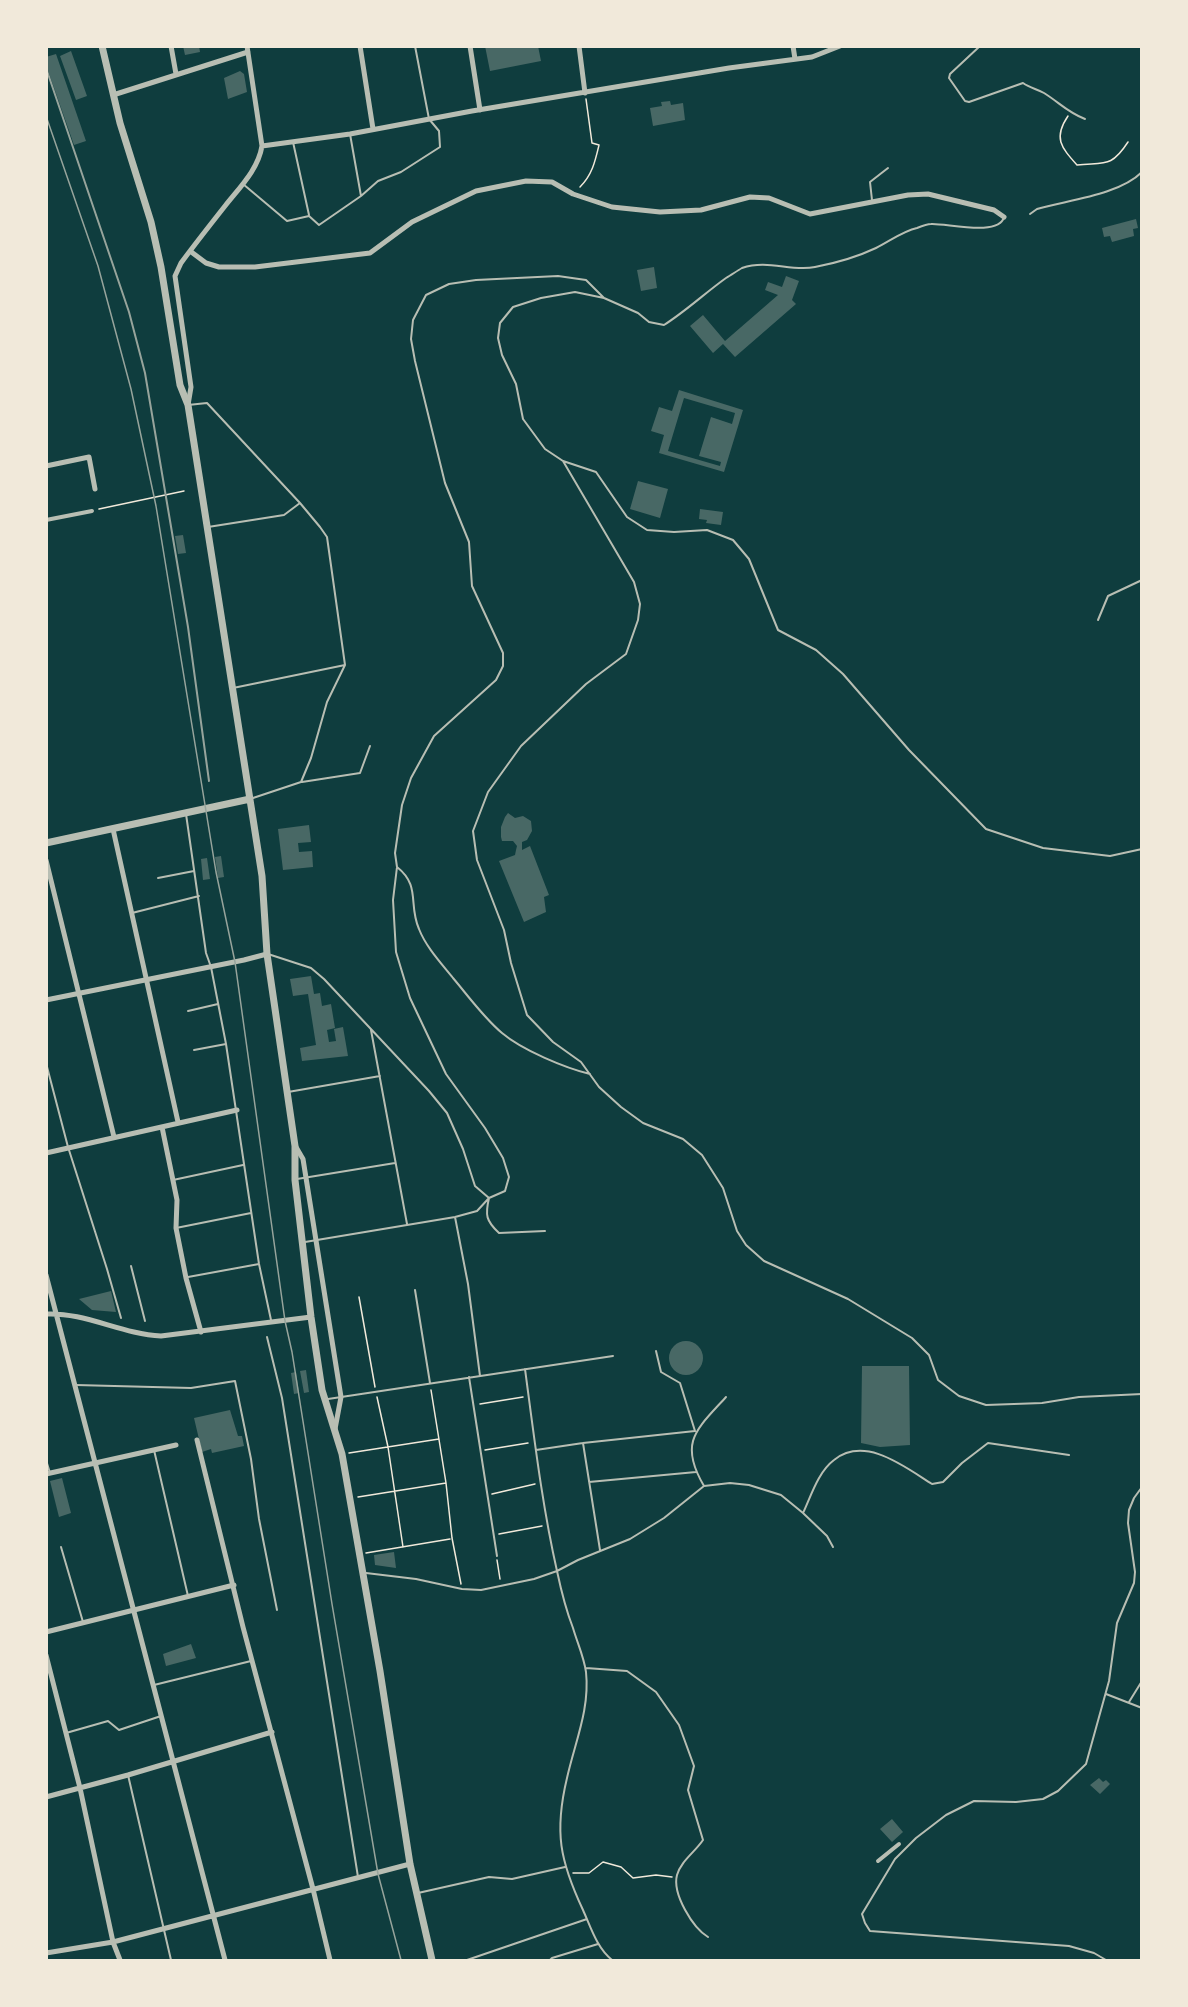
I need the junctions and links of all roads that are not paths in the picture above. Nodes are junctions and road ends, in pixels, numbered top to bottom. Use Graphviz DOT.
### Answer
graph roads {
  1 [pos="102,46"];
  2 [pos="171,46"];
  3 [pos="360,46"];
  4 [pos="415,46"];
  5 [pos="471,46"];
  6 [pos="579,46"];
  7 [pos="793,46"];
  8 [pos="840,46"];
  9 [pos="981,46"];
  10 [pos="248,49"];
  11 [pos="795,58"];
  12 [pos="176,74"];
  13 [pos="585,93"];
  14 [pos="113,95"];
  15 [pos="480,110"];
  16 [pos="429,119"];
  17 [pos="1085,119"];
  18 [pos="373,129"];
  19 [pos="350,134"];
  20 [pos="293,142"];
  21 [pos="262,146"];
  22 [pos="888,168"];
  23 [pos="1142,172"];
  24 [pos="243,184"];
  25 [pos="361,196"];
  26 [pos="873,202"];
  27 [pos="1030,214"];
  28 [pos="309,216"];
  29 [pos="1004,217"];
  30 [pos="190,251"];
  31 [pos="604,298"];
  32 [pos="188,405"];
  33 [pos="563,461"];
  34 [pos="46,466"];
  35 [pos="95,489"];
  36 [pos="300,503"];
  37 [pos="92,512"];
  38 [pos="46,520"];
  39 [pos="206,527"];
  40 [pos="1142,580"];
  41 [pos="1098,620"];
  42 [pos="345,665"];
  43 [pos="232,688"];
  44 [pos="370,746"];
  45 [pos="301,782"];
  46 [pos="250,799"];
  47 [pos="186,814"];
  48 [pos="113,829"];
  49 [pos="46,843"];
  50 [pos="1142,849"];
  51 [pos="46,860"];
  52 [pos="397,867"];
  53 [pos="194,871"];
  54 [pos="158,878"];
  55 [pos="199,896"];
  56 [pos="131,913"];
  57 [pos="267,954"];
  58 [pos="211,967"];
  59 [pos="146,981"];
  60 [pos="79,994"];
  61 [pos="46,1000"];
  62 [pos="218,1005"];
  63 [pos="188,1011"];
  64 [pos="370,1028"];
  65 [pos="226,1044"];
  66 [pos="194,1050"];
  67 [pos="46,1064"];
  68 [pos="591,1075"];
  69 [pos="380,1077"];
  70 [pos="287,1092"];
  71 [pos="237,1110"];
  72 [pos="178,1122"];
  73 [pos="162,1126"];
  74 [pos="114,1137"];
  75 [pos="295,1146"];
  76 [pos="68,1147"];
  77 [pos="46,1153"];
  78 [pos="395,1164"];
  79 [pos="243,1165"];
  80 [pos="305,1178"];
  81 [pos="173,1180"];
  82 [pos="295,1180"];
  83 [pos="489,1198"];
  84 [pos="251,1213"];
  85 [pos="455,1217"];
  86 [pos="407,1224"];
  87 [pos="176,1228"];
  88 [pos="545,1231"];
  89 [pos="316,1240"];
  90 [pos="302,1242"];
  91 [pos="260,1264"];
  92 [pos="131,1266"];
  93 [pos="46,1275"];
  94 [pos="186,1278"];
  95 [pos="416,1290"];
  96 [pos="57,1313"];
  97 [pos="46,1314"];
  98 [pos="311,1317"];
  99 [pos="121,1318"];
  100 [pos="146,1321"];
  101 [pos="272,1322"];
  102 [pos="201,1332"];
  103 [pos="267,1337"];
  104 [pos="656,1351"];
  105 [pos="613,1356"];
  106 [pos="525,1369"];
  107 [pos="480,1376"];
  108 [pos="469,1377"];
  109 [pos="430,1383"];
  110 [pos="76,1385"];
  111 [pos="1142,1394"];
  112 [pos="726,1396"];
  113 [pos="341,1397"];
  114 [pos="324,1400"];
  115 [pos="335,1430"];
  116 [pos="696,1431"];
  117 [pos="197,1440"];
  118 [pos="583,1443"];
  119 [pos="176,1445"];
  120 [pos="154,1450"];
  121 [pos="536,1450"];
  122 [pos="1069,1455"];
  123 [pos="46,1460"];
  124 [pos="97,1462"];
  125 [pos="696,1472"];
  126 [pos="48,1474"];
  127 [pos="589,1482"];
  128 [pos="704,1486"];
  129 [pos="1142,1487"];
  130 [pos="803,1513"];
  131 [pos="61,1547"];
  132 [pos="833,1547"];
  133 [pos="600,1550"];
  134 [pos="497,1556"];
  135 [pos="557,1571"];
  136 [pos="363,1573"];
  137 [pos="234,1585"];
  138 [pos="188,1596"];
  139 [pos="134,1609"];
  140 [pos="277,1610"];
  141 [pos="83,1622"];
  142 [pos="46,1632"];
  143 [pos="46,1655"];
  144 [pos="253,1660"];
  145 [pos="586,1668"];
  146 [pos="1142,1681"];
  147 [pos="153,1685"];
  148 [pos="1106,1694"];
  149 [pos="1129,1702"];
  150 [pos="1142,1708"];
  151 [pos="161,1716"];
  152 [pos="272,1732"];
  153 [pos="66,1733"];
  154 [pos="172,1761"];
  155 [pos="128,1775"];
  156 [pos="80,1788"];
  157 [pos="46,1797"];
  158 [pos="899,1844"];
  159 [pos="879,1861"];
  160 [pos="410,1864"];
  161 [pos="565,1867"];
  162 [pos="358,1877"];
  163 [pos="313,1889"];
  164 [pos="416,1893"];
  165 [pos="214,1915"];
  166 [pos="587,1918"];
  167 [pos="163,1928"];
  168 [pos="708,1937"];
  169 [pos="114,1942"];
  170 [pos="598,1944"];
  171 [pos="46,1953"];
  172 [pos="120,1960"];
  173 [pos="171,1960"];
  174 [pos="225,1960"];
  175 [pos="330,1960"];
  176 [pos="432,1960"];
  177 [pos="467,1960"];
  178 [pos="550,1960"];
  179 [pos="612,1960"];
  180 [pos="1106,1960"];
  1 -- 14 [label="street"];
  2 -- 12 [label="street"];
  3 -- 18 [label="street"];
  4 -- 16 [label="lane"];
  5 -- 15 [label="street"];
  6 -- 13 [label="street"];
  7 -- 11 [label="street"];
  8 -- 11 [label="street"];
  9 -- 17 [label="lane"];
  10 -- 12 [label="street"];
  10 -- 21 [label="street"];
  11 -- 13 [label="street"];
  12 -- 14 [label="street"];
  13 -- 15 [label="street"];
  14 -- 32 [label="street"];
  15 -- 16 [label="street"];
  16 -- 18 [label="street"];
  16 -- 25 [label="lane"];
  18 -- 19 [label="street"];
  19 -- 20 [label="street"];
  19 -- 25 [label="lane"];
  20 -- 21 [label="street"];
  20 -- 28 [label="lane"];
  21 -- 24 [label="street"];
  22 -- 26 [label="lane"];
  23 -- 27 [label="lane"];
  24 -- 28 [label="lane"];
  24 -- 30 [label="street"];
  25 -- 28 [label="lane"];
  26 -- 29 [label="street"];
  26 -- 30 [label="street"];
  29 -- 31 [label="lane"];
  30 -- 32 [label="street"];
  31 -- 33 [label="lane"];
  31 -- 52 [label="lane"];
  32 -- 36 [label="lane"];
  32 -- 39 [label="street"];
  33 -- 50 [label="lane"];
  33 -- 68 [label="lane"];
  34 -- 35 [label="street"];
  36 -- 39 [label="lane"];
  36 -- 42 [label="lane"];
  37 -- 38 [label="street"];
  39 -- 43 [label="street"];
  40 -- 41 [label="lane"];
  42 -- 43 [label="lane"];
  42 -- 45 [label="lane"];
  43 -- 46 [label="street"];
  44 -- 45 [label="lane"];
  45 -- 46 [label="lane"];
  46 -- 47 [label="street"];
  46 -- 57 [label="street"];
  47 -- 48 [label="street"];
  47 -- 53 [label="lane"];
  48 -- 49 [label="street"];
  48 -- 56 [label="street"];
  51 -- 60 [label="street"];
  52 -- 68 [label="lane"];
  52 -- 83 [label="lane"];
  53 -- 54 [label="lane"];
  53 -- 55 [label="lane"];
  55 -- 56 [label="lane"];
  55 -- 58 [label="lane"];
  56 -- 59 [label="street"];
  57 -- 58 [label="street"];
  57 -- 64 [label="lane"];
  57 -- 70 [label="street"];
  58 -- 59 [label="street"];
  58 -- 62 [label="lane"];
  59 -- 60 [label="street"];
  59 -- 72 [label="street"];
  60 -- 61 [label="street"];
  60 -- 74 [label="street"];
  62 -- 63 [label="lane"];
  62 -- 65 [label="lane"];
  64 -- 69 [label="lane"];
  64 -- 83 [label="lane"];
  65 -- 66 [label="lane"];
  65 -- 71 [label="lane"];
  67 -- 76 [label="lane"];
  68 -- 111 [label="lane"];
  69 -- 70 [label="lane"];
  69 -- 78 [label="lane"];
  70 -- 75 [label="street"];
  71 -- 72 [label="street"];
  71 -- 79 [label="lane"];
  72 -- 73 [label="street"];
  73 -- 74 [label="street"];
  73 -- 81 [label="street"];
  74 -- 76 [label="street"];
  75 -- 80 [label="street"];
  75 -- 82 [label="street"];
  76 -- 77 [label="street"];
  76 -- 99 [label="lane"];
  78 -- 80 [label="lane"];
  78 -- 86 [label="lane"];
  79 -- 81 [label="lane"];
  79 -- 84 [label="lane"];
  80 -- 82 [label="lane"];
  80 -- 89 [label="street"];
  81 -- 87 [label="street"];
  82 -- 90 [label="street"];
  83 -- 85 [label="lane"];
  83 -- 88 [label="lane"];
  84 -- 87 [label="lane"];
  84 -- 91 [label="lane"];
  85 -- 86 [label="lane"];
  85 -- 107 [label="lane"];
  86 -- 89 [label="lane"];
  87 -- 94 [label="street"];
  89 -- 90 [label="lane"];
  89 -- 113 [label="street"];
  90 -- 98 [label="street"];
  91 -- 94 [label="lane"];
  91 -- 101 [label="lane"];
  92 -- 100 [label="lane"];
  93 -- 96 [label="street"];
  94 -- 102 [label="street"];
  95 -- 109 [label="lane"];
  96 -- 97 [label="street"];
  96 -- 102 [label="street"];
  96 -- 110 [label="street"];
  98 -- 101 [label="street"];
  98 -- 114 [label="street"];
  101 -- 102 [label="street"];
  103 -- 162 [label="lane"];
  104 -- 116 [label="lane"];
  105 -- 106 [label="lane"];
  106 -- 107 [label="lane"];
  106 -- 121 [label="lane"];
  107 -- 108 [label="lane"];
  108 -- 109 [label="lane"];
  108 -- 134 [label="lane"];
  109 -- 113 [label="lane"];
  110 -- 124 [label="street"];
  110 -- 140 [label="lane"];
  112 -- 116 [label="lane"];
  113 -- 114 [label="lane"];
  113 -- 115 [label="street"];
  114 -- 115 [label="street"];
  115 -- 136 [label="street"];
  116 -- 118 [label="lane"];
  116 -- 125 [label="lane"];
  117 -- 137 [label="street"];
  118 -- 121 [label="lane"];
  118 -- 127 [label="lane"];
  119 -- 120 [label="street"];
  120 -- 124 [label="street"];
  120 -- 138 [label="lane"];
  121 -- 135 [label="lane"];
  122 -- 130 [label="lane"];
  123 -- 126 [label="lane"];
  124 -- 126 [label="street"];
  124 -- 139 [label="street"];
  125 -- 127 [label="lane"];
  125 -- 128 [label="lane"];
  127 -- 133 [label="lane"];
  128 -- 130 [label="lane"];
  128 -- 133 [label="lane"];
  129 -- 148 [label="lane"];
  130 -- 132 [label="lane"];
  131 -- 141 [label="lane"];
  133 -- 135 [label="lane"];
  135 -- 136 [label="lane"];
  135 -- 145 [label="lane"];
  136 -- 160 [label="street"];
  137 -- 138 [label="street"];
  137 -- 144 [label="street"];
  138 -- 139 [label="street"];
  139 -- 141 [label="street"];
  139 -- 147 [label="street"];
  141 -- 142 [label="street"];
  143 -- 153 [label="street"];
  144 -- 147 [label="lane"];
  144 -- 152 [label="street"];
  145 -- 161 [label="lane"];
  145 -- 168 [label="lane"];
  146 -- 149 [label="lane"];
  147 -- 151 [label="street"];
  148 -- 149 [label="lane"];
  148 -- 180 [label="lane"];
  149 -- 150 [label="lane"];
  151 -- 153 [label="lane"];
  151 -- 154 [label="street"];
  152 -- 154 [label="street"];
  152 -- 163 [label="street"];
  153 -- 156 [label="street"];
  154 -- 155 [label="street"];
  154 -- 165 [label="street"];
  155 -- 156 [label="street"];
  155 -- 167 [label="lane"];
  156 -- 157 [label="street"];
  156 -- 169 [label="street"];
  158 -- 159 [label="street"];
  160 -- 162 [label="street"];
  160 -- 164 [label="street"];
  161 -- 164 [label="lane"];
  161 -- 166 [label="lane"];
  162 -- 163 [label="street"];
  163 -- 165 [label="street"];
  163 -- 175 [label="street"];
  164 -- 176 [label="street"];
  165 -- 167 [label="street"];
  165 -- 174 [label="street"];
  166 -- 170 [label="lane"];
  166 -- 177 [label="lane"];
  167 -- 169 [label="street"];
  167 -- 173 [label="lane"];
  169 -- 171 [label="street"];
  169 -- 172 [label="street"];
  170 -- 178 [label="lane"];
  170 -- 179 [label="lane"];
}
